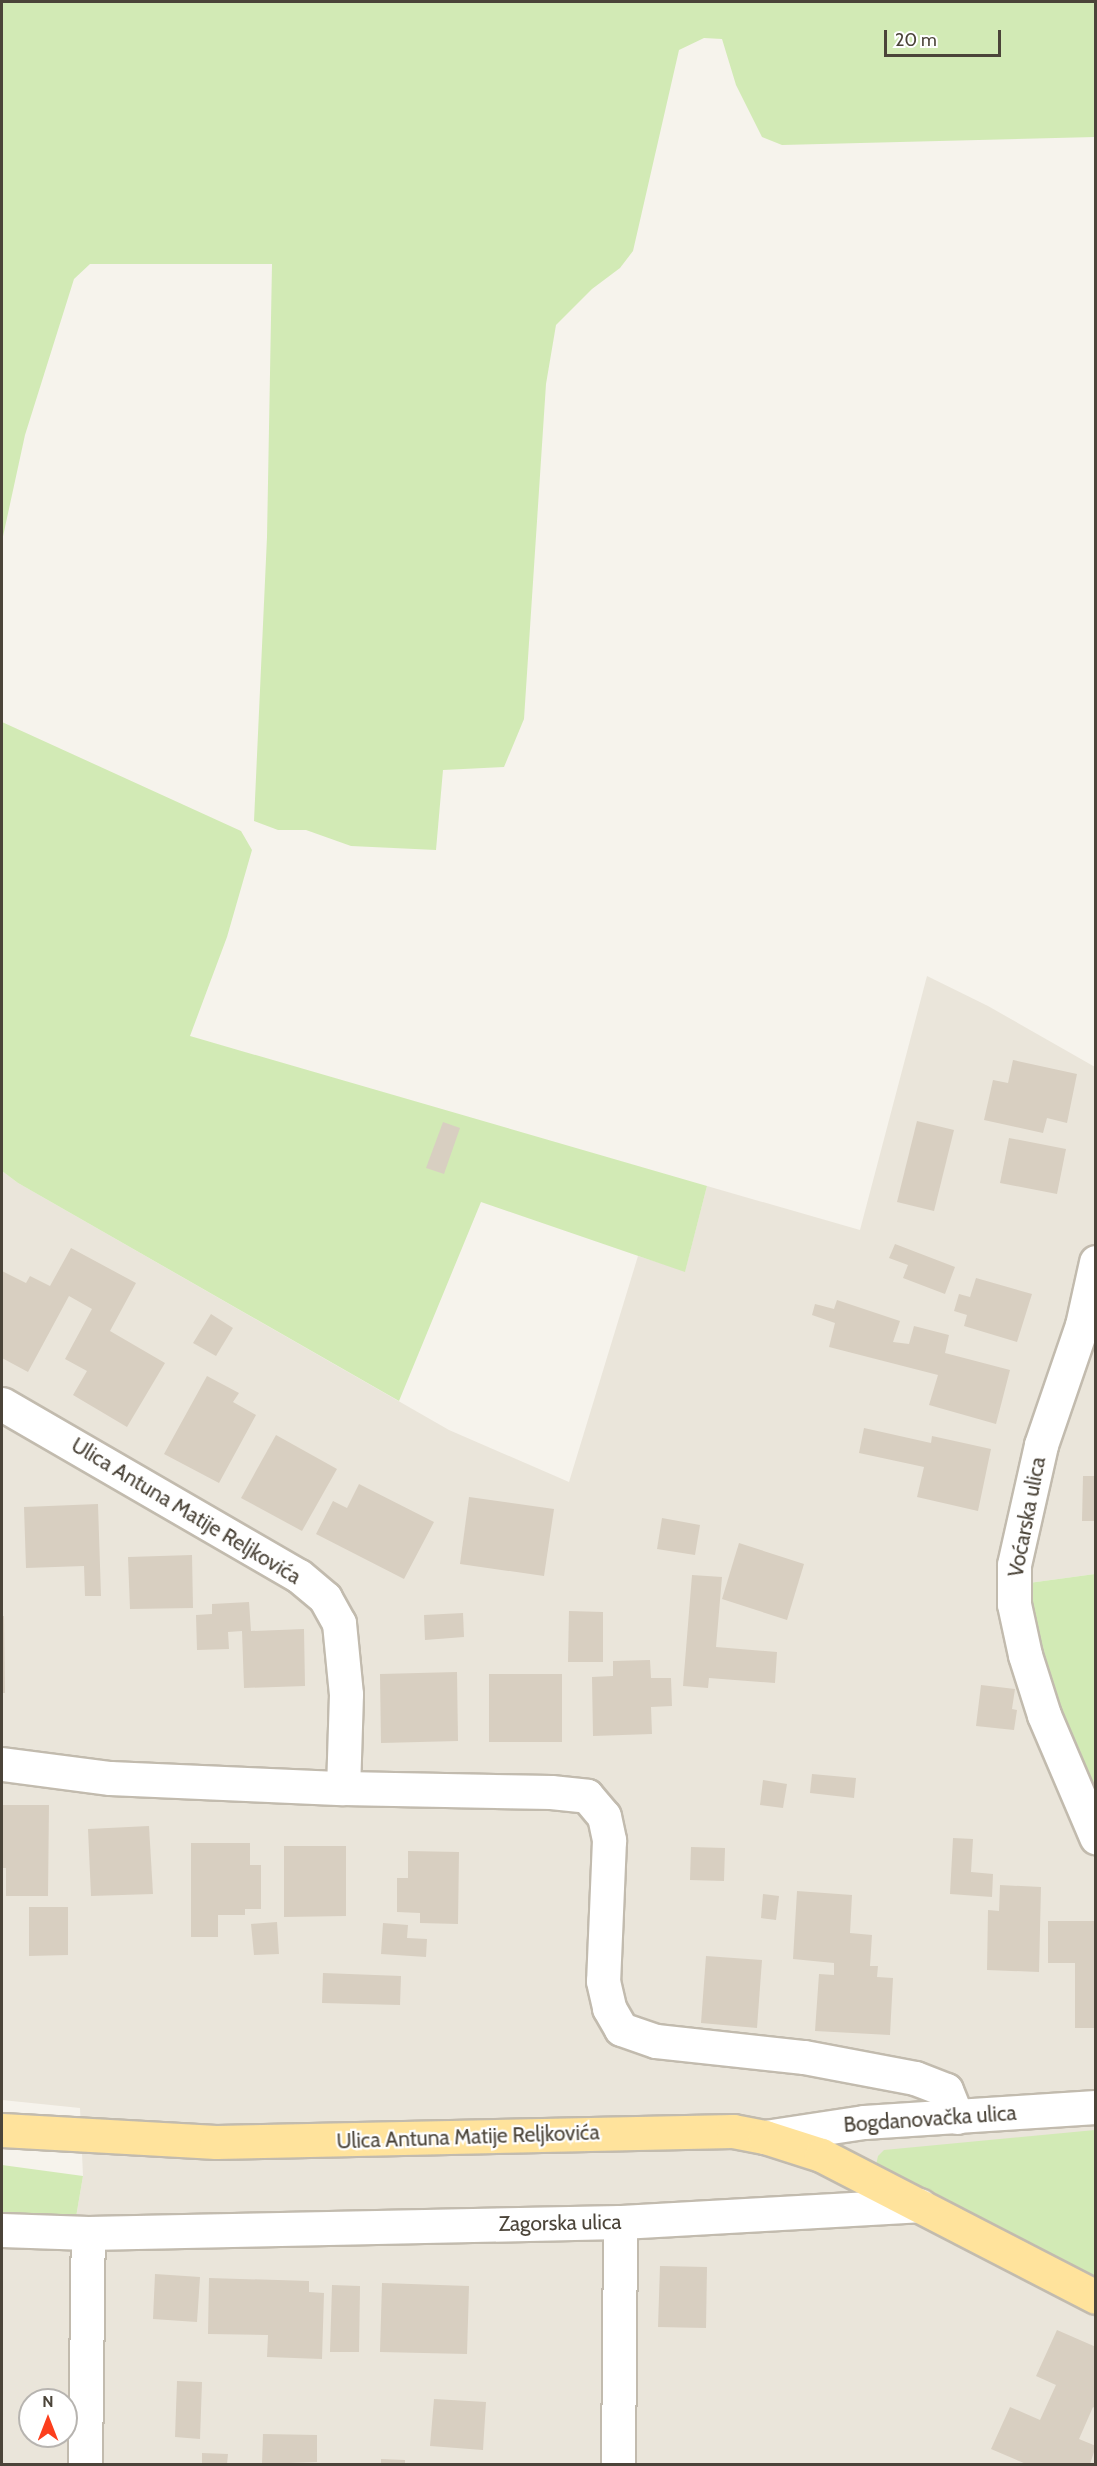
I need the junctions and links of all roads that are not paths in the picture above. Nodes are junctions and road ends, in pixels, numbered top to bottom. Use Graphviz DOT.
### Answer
graph roads {
  1 [pos="1095,1262"];
  2 [pos="2,1404"];
  3 [pos="2,1764"];
  4 [pos="343,1788"];
  5 [pos="1095,1837"];
  6 [pos="1095,2107"];
  7 [pos="957,2117"];
  8 [pos="2,2130"];
  9 [pos="765,2137"];
  10 [pos="920,2205"];
  11 [pos="620,2222"];
  12 [pos="2,2230"];
  13 [pos="88,2233"];
  14 [pos="1095,2297"];
  15 [pos="86,2464"];
  16 [pos="618,2464"];
  1 -- 5 [label="street, Voćarska ulica"];
  2 -- 4 [label="street, Ulica Antuna Matije Reljkovića"];
  3 -- 4 [label="street"];
  4 -- 7 [label="street"];
  6 -- 7 [label="street, Bogdanovačka ulica"];
  7 -- 9 [label="street, Bogdanovačka ulica"];
  8 -- 9 [label="main road, Ulica Antuna Matije Reljkovića"];
  9 -- 10 [label="main road, Ulica Antuna Matije Reljkovića"];
  10 -- 11 [label="street, Zagorska ulica"];
  10 -- 14 [label="main road"];
  11 -- 13 [label="street, Zagorska ulica"];
  11 -- 16 [label="street"];
  12 -- 13 [label="street, Zagorska ulica"];
  13 -- 15 [label="street"];
}
